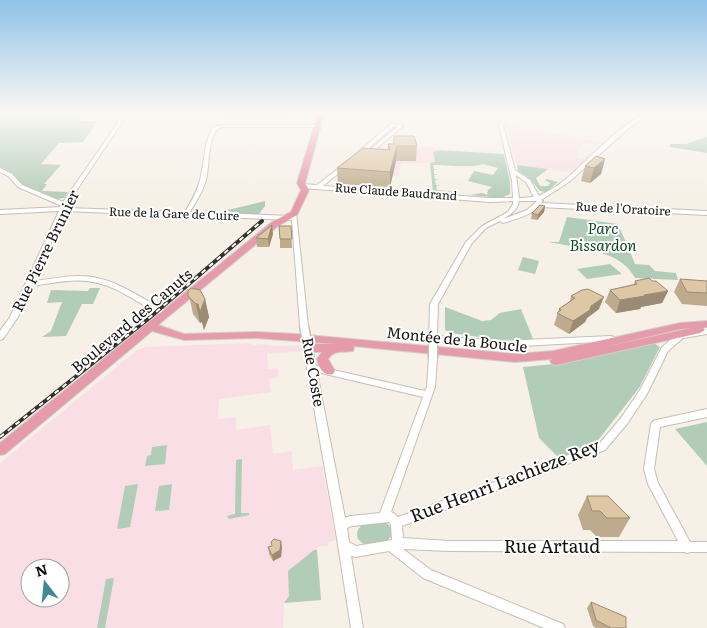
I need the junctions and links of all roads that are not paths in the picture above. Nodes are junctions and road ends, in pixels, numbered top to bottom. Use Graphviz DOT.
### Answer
graph roads {
  1 [pos="106,143"];
  2 [pos="207,143"];
  3 [pos="312,143"];
  4 [pos="371,143"];
  5 [pos="380,143"];
  6 [pos="506,143"];
  7 [pos="610,143"];
  8 [pos="352,159"];
  9 [pos="359,161"];
  10 [pos="0,170"];
  11 [pos="513,171"];
  12 [pos="302,186"];
  13 [pos="318,186"];
  14 [pos="327,187"];
  15 [pos="535,192"];
  16 [pos="548,194"];
  17 [pos="490,200"];
  18 [pos="538,202"];
  19 [pos="515,204"];
  20 [pos="64,207"];
  21 [pos="0,212"];
  22 [pos="526,212"];
  23 [pos="707,213"];
  24 [pos="186,215"];
  25 [pos="291,216"];
  26 [pos="493,222"];
  27 [pos="30,284"];
  28 [pos="167,314"];
  29 [pos="707,324"];
  30 [pos="152,327"];
  31 [pos="707,330"];
  32 [pos="0,337"];
  33 [pos="231,337"];
  34 [pos="433,339"];
  35 [pos="621,339"];
  36 [pos="308,345"];
  37 [pos="334,348"];
  38 [pos="449,356"];
  39 [pos="311,368"];
  40 [pos="329,371"];
  41 [pos="428,395"];
  42 [pos="707,413"];
  43 [pos="0,450"];
  44 [pos="384,516"];
  45 [pos="396,523"];
  46 [pos="341,526"];
  47 [pos="395,545"];
  48 [pos="344,546"];
  49 [pos="707,547"];
  50 [pos="687,548"];
  51 [pos="357,628"];
  52 [pos="559,628"];
  1 -- 20 [label="street, Rue Pierre Brunier"];
  2 -- 24 [label="street"];
  3 -- 12 [label="main road"];
  4 -- 8 [label="street"];
  5 -- 9 [label="street"];
  6 -- 11 [label="street"];
  7 -- 16 [label="street"];
  10 -- 20 [label="street"];
  11 -- 15 [label="street"];
  11 -- 19 [label="street"];
  12 -- 13 [label="street, Rue Claude Baudrand"];
  12 -- 25 [label="main road"];
  13 -- 14 [label="street, Rue Claude Baudrand"];
  13 -- 14 [label="street"];
  14 -- 17 [label="street, Rue Claude Baudrand"];
  15 -- 16 [label="street"];
  15 -- 18 [label="street"];
  16 -- 18 [label="street"];
  17 -- 19 [label="street, Rue Claude Baudrand"];
  17 -- 19 [label="street, Rue Claude Baudrand"];
  18 -- 19 [label="street"];
  18 -- 22 [label="street"];
  18 -- 23 [label="street, Rue de l'Oratoire"];
  19 -- 22 [label="street"];
  19 -- 26 [label="street"];
  20 -- 21 [label="street"];
  20 -- 24 [label="street, Rue de la Gare de Cuire"];
  20 -- 27 [label="street, Rue Pierre Brunier"];
  22 -- 26 [label="street"];
  24 -- 25 [label="street, Rue de la Gare de Cuire"];
  25 -- 28 [label="main road, Boulevard des Canuts"];
  25 -- 36 [label="street, Rue Coste, bridge"];
  26 -- 34 [label="street"];
  27 -- 28 [label="street"];
  27 -- 32 [label="street, Rue Pierre Brunier"];
  28 -- 30 [label="main road, Boulevard des Canuts"];
  29 -- 35 [label="main road, Montée de la Boucle"];
  30 -- 33 [label="main road, Montée de la Boucle"];
  30 -- 43 [label="main road, Boulevard des Canuts"];
  31 -- 38 [label="main road, Montée de la Boucle"];
  31 -- 45 [label="street, Rue Henri Lachieze Rey"];
  33 -- 35 [label="main road, Montée de la Boucle"];
  33 -- 38 [label="main road, Montée de la Boucle"];
  34 -- 35 [label="street"];
  34 -- 41 [label="street, bridge"];
  36 -- 37 [label="main road"];
  36 -- 39 [label="street, Rue Coste"];
  37 -- 38 [label="main road"];
  37 -- 40 [label="main road"];
  39 -- 40 [label="street"];
  39 -- 46 [label="street, Rue Coste"];
  40 -- 41 [label="street"];
  41 -- 44 [label="street"];
  42 -- 50 [label="street"];
  44 -- 45 [label="street"];
  44 -- 46 [label="street"];
  45 -- 47 [label="street"];
  46 -- 48 [label="street, Rue Coste"];
  47 -- 48 [label="street, Rue Artaud"];
  47 -- 50 [label="street, Rue Artaud"];
  47 -- 52 [label="street"];
  48 -- 51 [label="street, Rue Coste"];
  49 -- 50 [label="street, Rue Artaud"];
}
